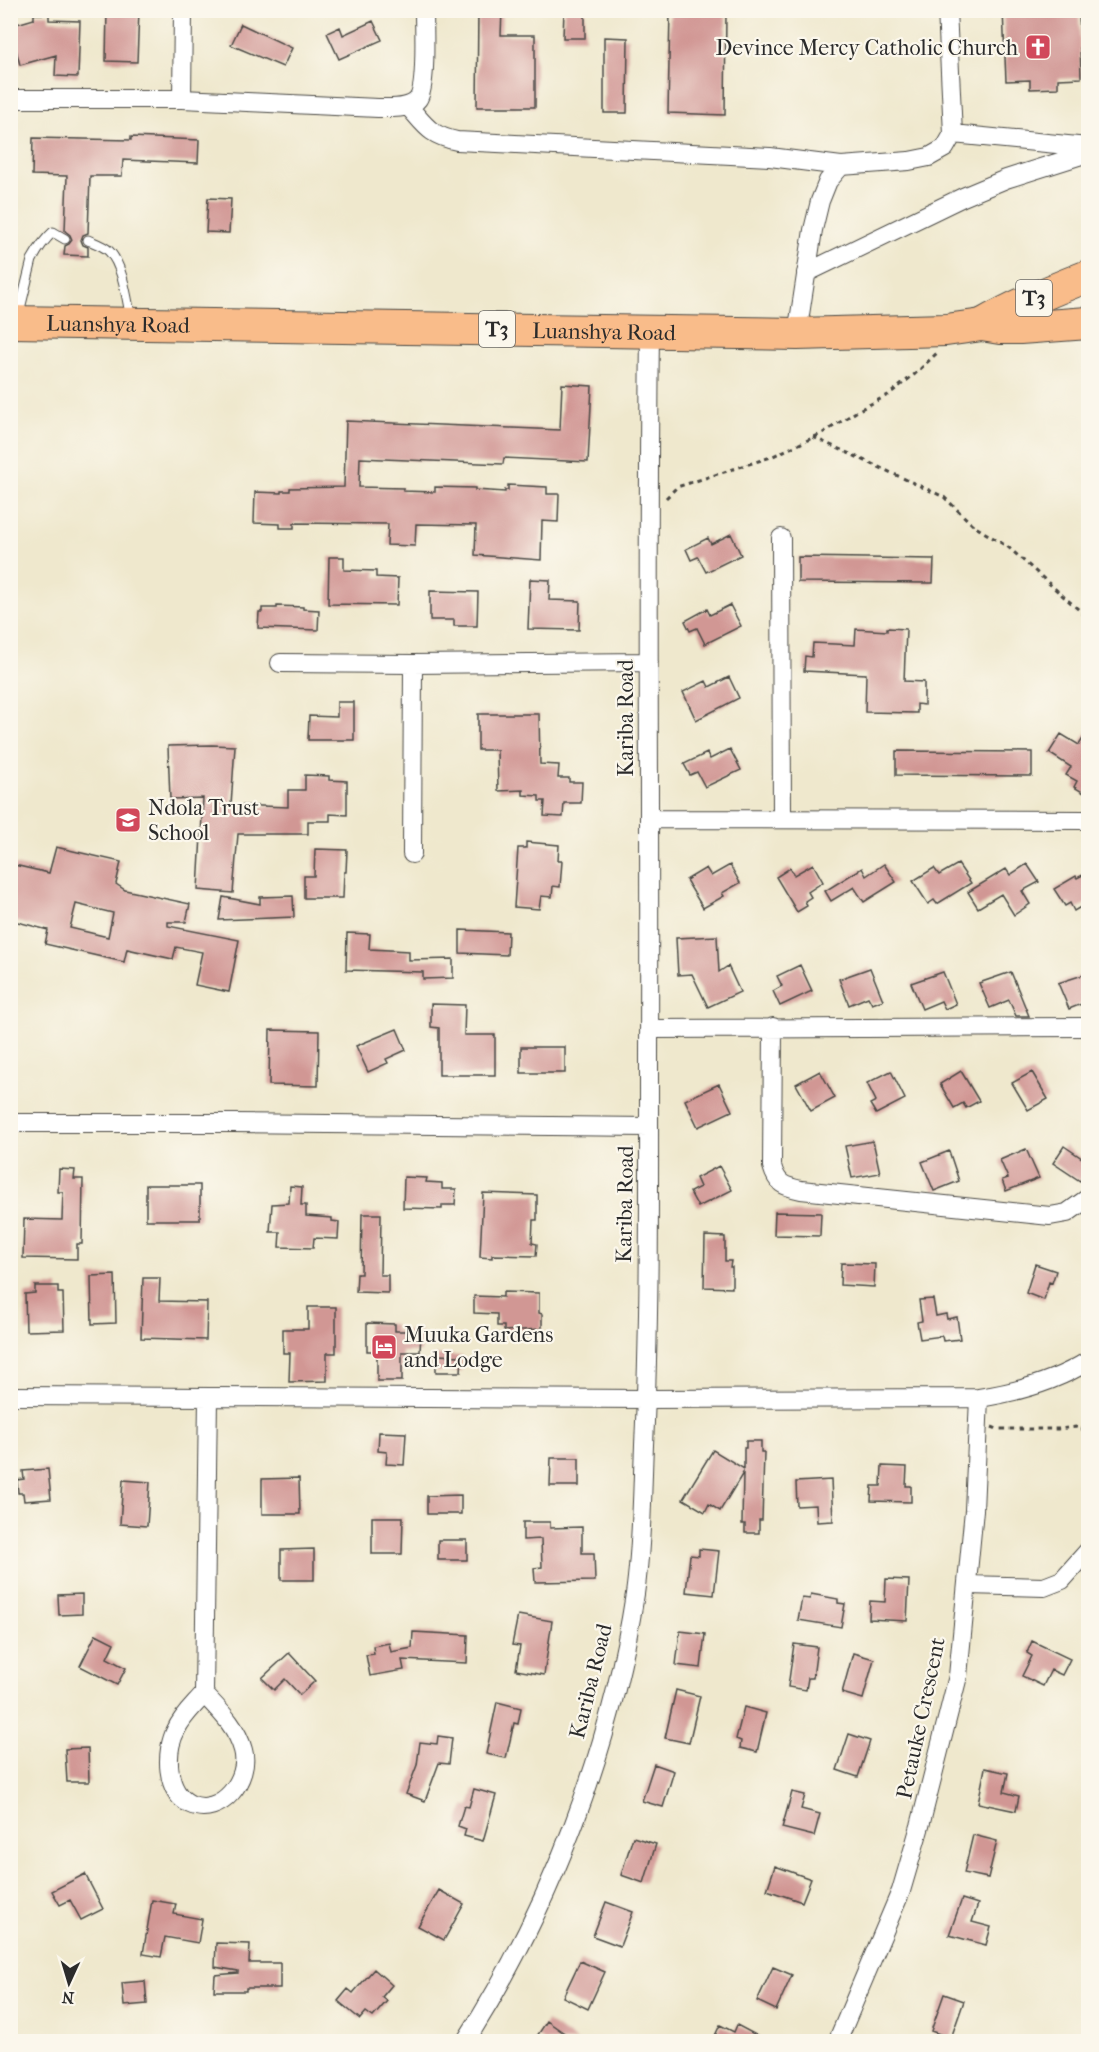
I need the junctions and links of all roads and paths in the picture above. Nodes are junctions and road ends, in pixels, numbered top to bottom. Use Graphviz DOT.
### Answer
graph roads {
  1 [pos="183,10"];
  2 [pos="424,10"];
  3 [pos="947,10"];
  4 [pos="10,99"];
  5 [pos="182,99"];
  6 [pos="408,106"];
  7 [pos="953,134"];
  8 [pos="1089,147"];
  9 [pos="1089,153"];
  10 [pos="842,166"];
  11 [pos="65,239"];
  12 [pos="88,240"];
  13 [pos="806,273"];
  14 [pos="1089,276"];
  15 [pos="14,322"];
  16 [pos="132,323"];
  17 [pos="1089,324"];
  18 [pos="982,325"];
  19 [pos="946,330"];
  20 [pos="650,332"];
  21 [pos="797,334"];
  22 [pos="813,437"];
  23 [pos="648,526"];
  24 [pos="781,538"];
  25 [pos="1089,618"];
  26 [pos="649,662"];
  27 [pos="280,663"];
  28 [pos="413,664"];
  29 [pos="782,818"];
  30 [pos="649,819"];
  31 [pos="1089,820"];
  32 [pos="412,854"];
  33 [pos="774,1027"];
  34 [pos="1089,1027"];
  35 [pos="650,1029"];
  36 [pos="10,1123"];
  37 [pos="649,1127"];
  38 [pos="1089,1198"];
  39 [pos="1089,1360"];
  40 [pos="10,1396"];
  41 [pos="208,1398"];
  42 [pos="979,1398"];
  43 [pos="646,1399"];
  44 [pos="979,1422"];
  45 [pos="1089,1431"];
  46 [pos="1089,1551"];
  47 [pos="968,1586"];
  48 [pos="204,1694"];
  49 [pos="465,2042"];
  50 [pos="837,2042"];
  1 -- 5 [label="street"];
  2 -- 6 [label="street"];
  3 -- 7 [label="street"];
  4 -- 5 [label="street"];
  5 -- 6 [label="street"];
  6 -- 10 [label="street"];
  7 -- 8 [label="street"];
  7 -- 10 [label="street"];
  9 -- 13 [label="street"];
  10 -- 13 [label="street"];
  11 -- 15 [label="lane"];
  12 -- 16 [label="lane"];
  13 -- 21 [label="street"];
  14 -- 18 [label="highway, Luanshya Road / T3"];
  15 -- 16 [label="highway, Luanshya Road / T3"];
  16 -- 20 [label="highway, Luanshya Road / T3"];
  17 -- 18 [label="highway, Luanshya Road / T3"];
  18 -- 19 [label="highway, Luanshya Road / T3"];
  19 -- 21 [label="highway, Luanshya Road / T3"];
  19 -- 22 [label="path"];
  20 -- 21 [label="highway, Luanshya Road / T3"];
  20 -- 23 [label="street, Kariba Road"];
  22 -- 23 [label="path"];
  22 -- 25 [label="path"];
  23 -- 26 [label="street, Kariba Road"];
  24 -- 29 [label="street"];
  26 -- 28 [label="street"];
  26 -- 30 [label="street, Kariba Road"];
  27 -- 28 [label="street"];
  28 -- 32 [label="street"];
  29 -- 30 [label="street"];
  29 -- 31 [label="street"];
  30 -- 35 [label="street, Kariba Road"];
  33 -- 34 [label="street"];
  33 -- 35 [label="street"];
  33 -- 38 [label="street"];
  35 -- 37 [label="street, Kariba Road"];
  36 -- 37 [label="street"];
  37 -- 43 [label="street, Kariba Road"];
  39 -- 42 [label="street"];
  40 -- 41 [label="street"];
  41 -- 43 [label="street"];
  41 -- 48 [label="street"];
  42 -- 43 [label="street"];
  42 -- 44 [label="street, Petauke Crescent"];
  43 -- 49 [label="street, Kariba Road"];
  44 -- 45 [label="path"];
  44 -- 47 [label="street, Petauke Crescent"];
  46 -- 47 [label="street"];
  47 -- 50 [label="street, Petauke Crescent"];
  48 -- 48 [label="street"];
}
